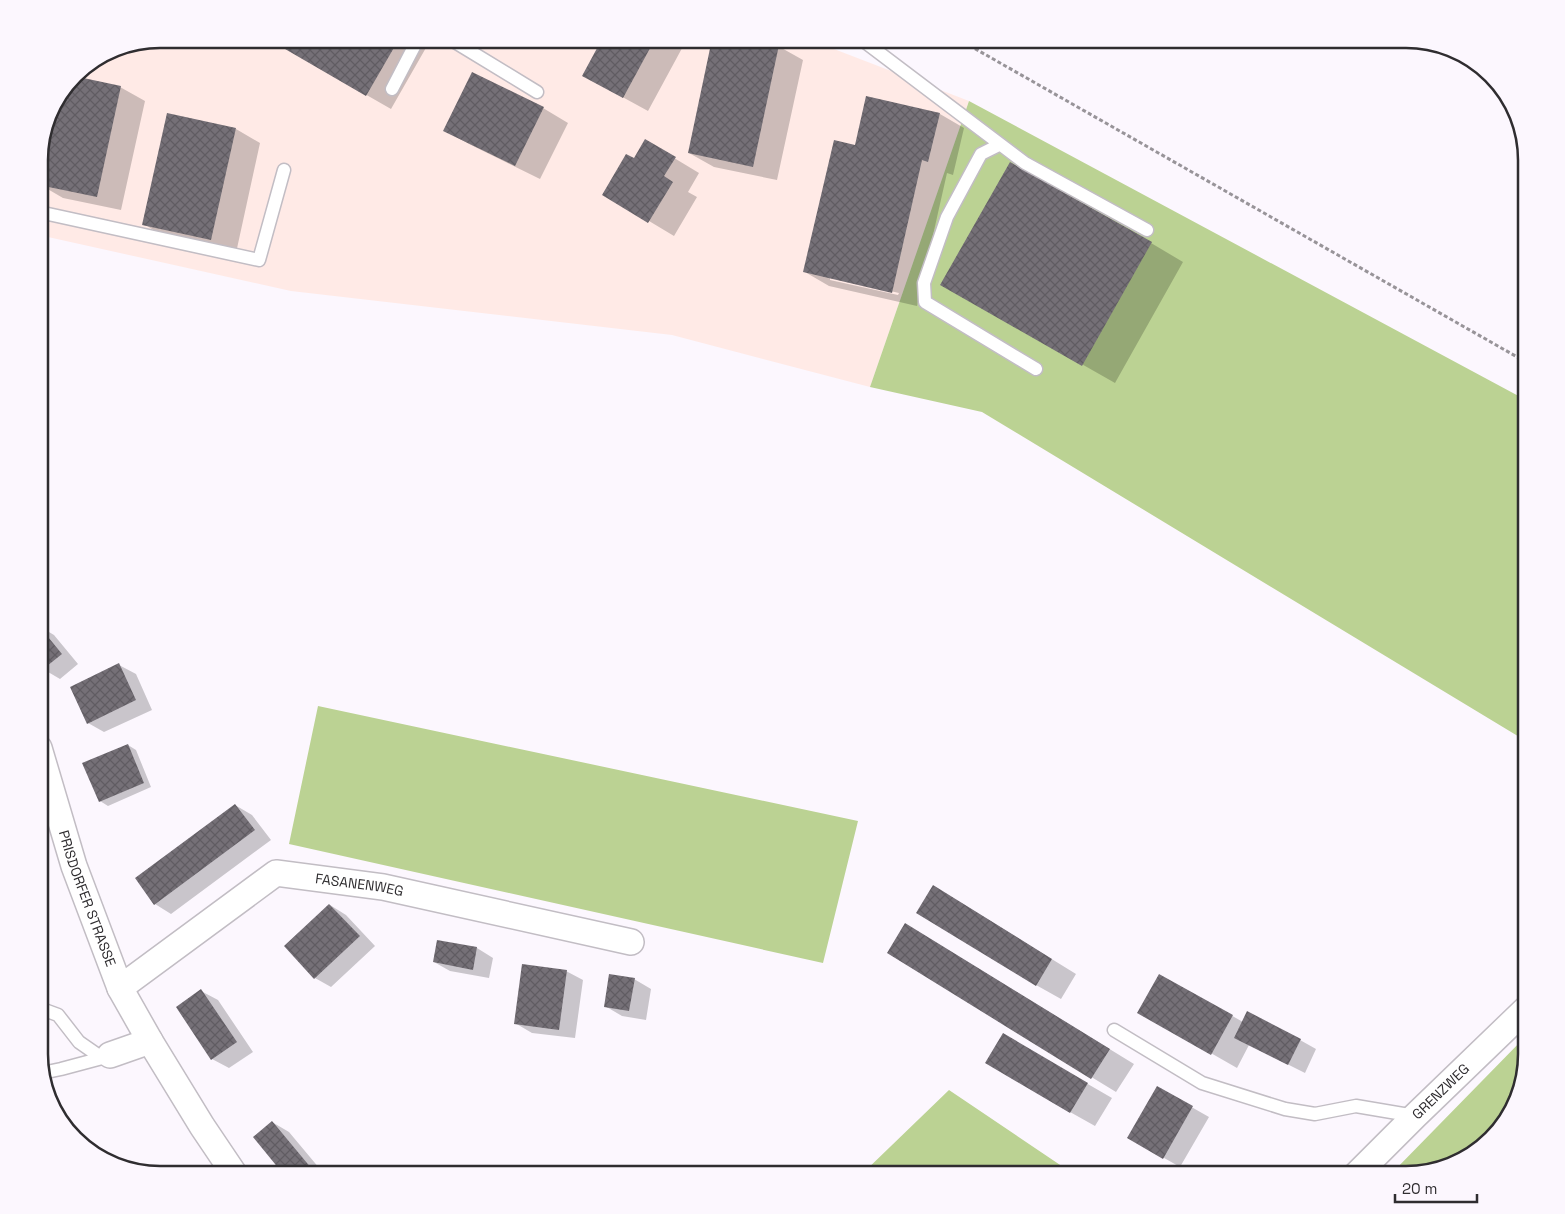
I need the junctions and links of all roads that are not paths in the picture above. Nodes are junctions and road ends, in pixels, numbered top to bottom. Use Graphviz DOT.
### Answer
graph roads {
  1 [pos="413,48"];
  2 [pos="465,48"];
  3 [pos="873,48"];
  4 [pos="392,89"];
  5 [pos="537,92"];
  6 [pos="999,144"];
  7 [pos="284,170"];
  8 [pos="48,214"];
  9 [pos="1147,230"];
  10 [pos="1036,369"];
  11 [pos="48,778"];
  12 [pos="631,942"];
  13 [pos="120,988"];
  14 [pos="48,1011"];
  15 [pos="1518,1017"];
  16 [pos="1114,1030"];
  17 [pos="150,1041"];
  18 [pos="106,1057"];
  19 [pos="49,1071"];
  20 [pos="1415,1116"];
  21 [pos="229,1166"];
  22 [pos="1365,1166"];
  1 -- 4 [label="lane"];
  2 -- 5 [label="lane"];
  3 -- 6 [label="lane"];
  6 -- 9 [label="lane"];
  6 -- 10 [label="lane"];
  7 -- 8 [label="lane"];
  11 -- 13 [label="street, PRISDORFER STRASSE"];
  12 -- 13 [label="street, FASANENWEG"];
  13 -- 17 [label="street, PRISDORFER STRASSE"];
  14 -- 18 [label="lane"];
  15 -- 20 [label="street, GRENZWEG"];
  16 -- 20 [label="lane"];
  17 -- 18 [label="street"];
  17 -- 21 [label="street, PRISDORFER STRASSE"];
  18 -- 19 [label="lane"];
  20 -- 22 [label="street, GRENZWEG"];
}
